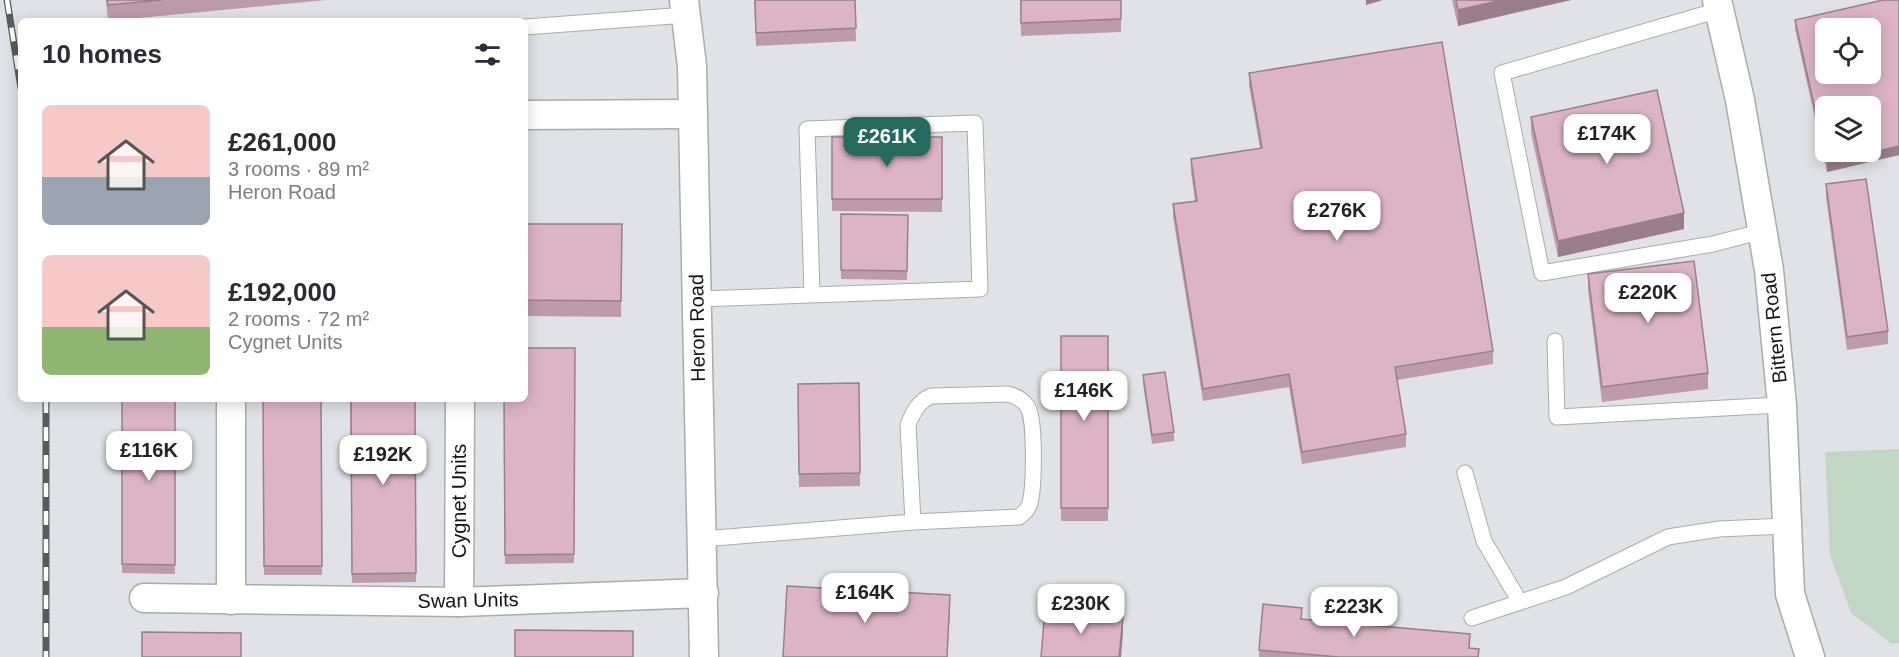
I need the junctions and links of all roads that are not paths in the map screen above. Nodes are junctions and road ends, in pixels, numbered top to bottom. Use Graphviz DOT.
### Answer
graph roads {
  1 [pos="1718,5"];
  2 [pos="685,8"];
  3 [pos="528,27"];
  4 [pos="692,114"];
  5 [pos="528,115"];
  6 [pos="1763,231"];
  7 [pos="812,293"];
  8 [pos="697,299"];
  9 [pos="1555,341"];
  10 [pos="231,402"];
  11 [pos="460,402"];
  12 [pos="1782,405"];
  13 [pos="1465,473"];
  14 [pos="913,522"];
  15 [pos="1786,526"];
  16 [pos="703,539"];
  17 [pos="704,593"];
  18 [pos="144,598"];
  19 [pos="231,600"];
  20 [pos="459,602"];
  21 [pos="1520,602"];
  22 [pos="1472,618"];
  23 [pos="704,657"];
  24 [pos="1810,657"];
  1 -- 6 [label="street, Bittern Road"];
  1 -- 6 [label="lane"];
  2 -- 3 [label="lane"];
  2 -- 4 [label="street, Heron Road"];
  4 -- 5 [label="street"];
  4 -- 8 [label="street, Heron Road"];
  6 -- 12 [label="street, Bittern Road"];
  7 -- 7 [label="lane"];
  7 -- 8 [label="lane"];
  8 -- 16 [label="street, Heron Road"];
  9 -- 12 [label="lane"];
  10 -- 19 [label="street"];
  11 -- 20 [label="street, Cygnet Units"];
  12 -- 15 [label="street, Bittern Road"];
  13 -- 21 [label="lane"];
  14 -- 14 [label="lane"];
  14 -- 16 [label="lane"];
  15 -- 21 [label="lane"];
  15 -- 24 [label="street, Bittern Road"];
  16 -- 17 [label="street, Heron Road"];
  17 -- 20 [label="street, Swan Units"];
  17 -- 23 [label="street, Heron Road"];
  18 -- 19 [label="street, Swan Units"];
  19 -- 20 [label="street, Swan Units"];
  21 -- 22 [label="lane"];
}
